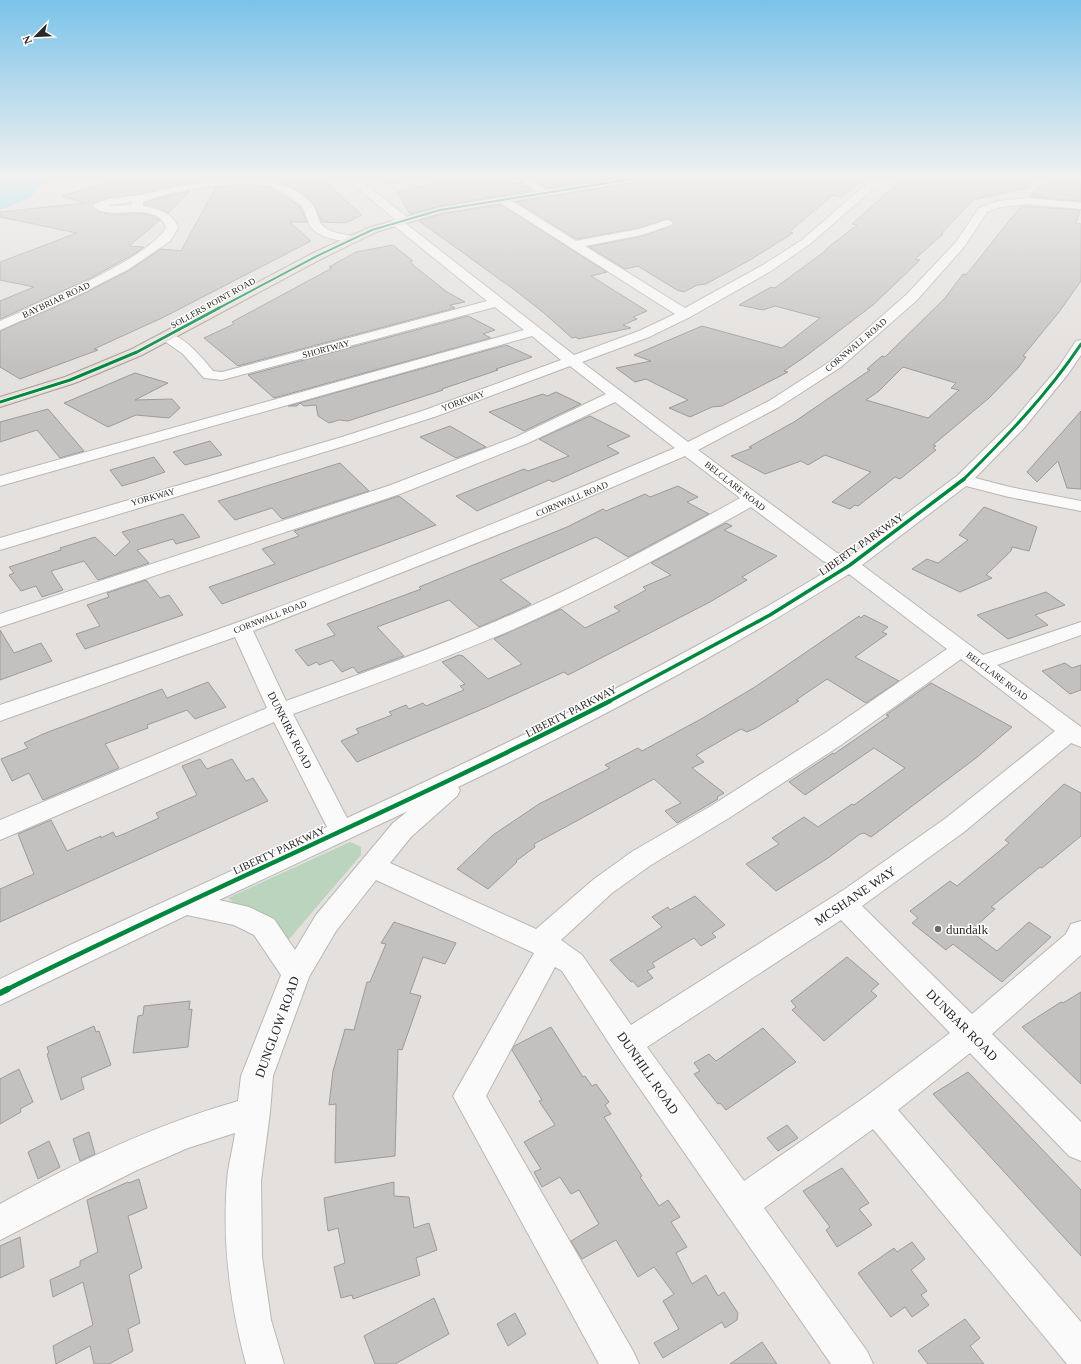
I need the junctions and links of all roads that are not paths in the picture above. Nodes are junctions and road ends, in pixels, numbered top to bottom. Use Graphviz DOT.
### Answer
graph roads {
  1 [pos="164,241"];
  2 [pos="349,241"];
  3 [pos="424,241"];
  4 [pos="566,241"];
  5 [pos="596,241"];
  6 [pos="808,241"];
  7 [pos="962,241"];
  8 [pos="573,245"];
  9 [pos="497,302"];
  10 [pos="685,314"];
  11 [pos="0,326"];
  12 [pos="534,331"];
  13 [pos="168,337"];
  14 [pos="1081,344"];
  15 [pos="572,361"];
  16 [pos="617,396"];
  17 [pos="0,402"];
  18 [pos="687,449"];
  19 [pos="963,480"];
  20 [pos="0,481"];
  21 [pos="752,499"];
  22 [pos="1081,506"];
  23 [pos="0,544"];
  24 [pos="850,565"];
  25 [pos="0,621"];
  26 [pos="241,628"];
  27 [pos="1081,628"];
  28 [pos="961,649"];
  29 [pos="980,663"];
  30 [pos="280,711"];
  31 [pos="0,713"];
  32 [pos="1075,735"];
  33 [pos="465,775"];
  34 [pos="341,830"];
  35 [pos="0,831"];
  36 [pos="372,867"];
  37 [pos="185,904"];
  38 [pos="844,905"];
  39 [pos="1079,940"];
  40 [pos="545,945"];
  41 [pos="296,974"];
  42 [pos="0,993"];
  43 [pos="972,1034"];
  44 [pos="627,1044"];
  45 [pos="876,1108"];
  46 [pos="254,1112"];
  47 [pos="1081,1145"];
  48 [pos="741,1204"];
  49 [pos="0,1223"];
  50 [pos="1081,1351"];
  51 [pos="265,1364"];
  52 [pos="620,1364"];
  53 [pos="854,1364"];
  1 -- 11 [label="street, BAYBRIAR ROAD"];
  2 -- 13 [label="main road, SOLLERS POINT ROAD"];
  3 -- 9 [label="street, BELCLARE ROAD"];
  4 -- 8 [label="street"];
  5 -- 8 [label="street"];
  6 -- 10 [label="street, YORKWAY"];
  7 -- 18 [label="street, CORNWALL ROAD"];
  8 -- 10 [label="street"];
  9 -- 12 [label="street, BELCLARE ROAD"];
  9 -- 13 [label="street, SHORTWAY"];
  10 -- 15 [label="street, YORKWAY"];
  12 -- 15 [label="street, BELCLARE ROAD"];
  12 -- 20 [label="street"];
  13 -- 17 [label="main road, SOLLERS POINT ROAD"];
  14 -- 19 [label="street, LIBERTY PARKWAY"];
  15 -- 16 [label="street, BELCLARE ROAD"];
  15 -- 23 [label="street, YORKWAY"];
  16 -- 18 [label="street, BELCLARE ROAD"];
  16 -- 25 [label="street"];
  18 -- 21 [label="street, BELCLARE ROAD"];
  18 -- 26 [label="street, CORNWALL ROAD"];
  19 -- 22 [label="street"];
  19 -- 24 [label="street, LIBERTY PARKWAY"];
  21 -- 24 [label="street, BELCLARE ROAD"];
  21 -- 30 [label="street"];
  24 -- 28 [label="street, BELCLARE ROAD"];
  24 -- 33 [label="street, LIBERTY PARKWAY"];
  26 -- 30 [label="street, DUNKIRK ROAD"];
  26 -- 31 [label="street, CORNWALL ROAD"];
  27 -- 29 [label="street"];
  28 -- 29 [label="street, BELCLARE ROAD"];
  28 -- 40 [label="street"];
  29 -- 32 [label="street, BELCLARE ROAD"];
  30 -- 34 [label="street, DUNKIRK ROAD"];
  30 -- 35 [label="street"];
  32 -- 38 [label="street, MCSHANE WAY"];
  33 -- 34 [label="street, LIBERTY PARKWAY"];
  33 -- 36 [label="street, DUNGLOW ROAD"];
  34 -- 37 [label="street, LIBERTY PARKWAY"];
  36 -- 40 [label="street, DUNHILL ROAD"];
  36 -- 41 [label="street, DUNGLOW ROAD"];
  37 -- 41 [label="street"];
  37 -- 42 [label="street, LIBERTY PARKWAY"];
  38 -- 43 [label="street, DUNBAR ROAD"];
  38 -- 44 [label="street, MCSHANE WAY"];
  39 -- 43 [label="street"];
  40 -- 44 [label="street, DUNHILL ROAD"];
  40 -- 52 [label="street"];
  41 -- 46 [label="street, DUNGLOW ROAD"];
  43 -- 45 [label="street"];
  43 -- 47 [label="street, DUNBAR ROAD"];
  44 -- 48 [label="street, DUNHILL ROAD"];
  45 -- 48 [label="street"];
  45 -- 50 [label="street"];
  46 -- 49 [label="street"];
  46 -- 51 [label="street, DUNGLOW ROAD"];
  48 -- 53 [label="street, DUNHILL ROAD"];
}
